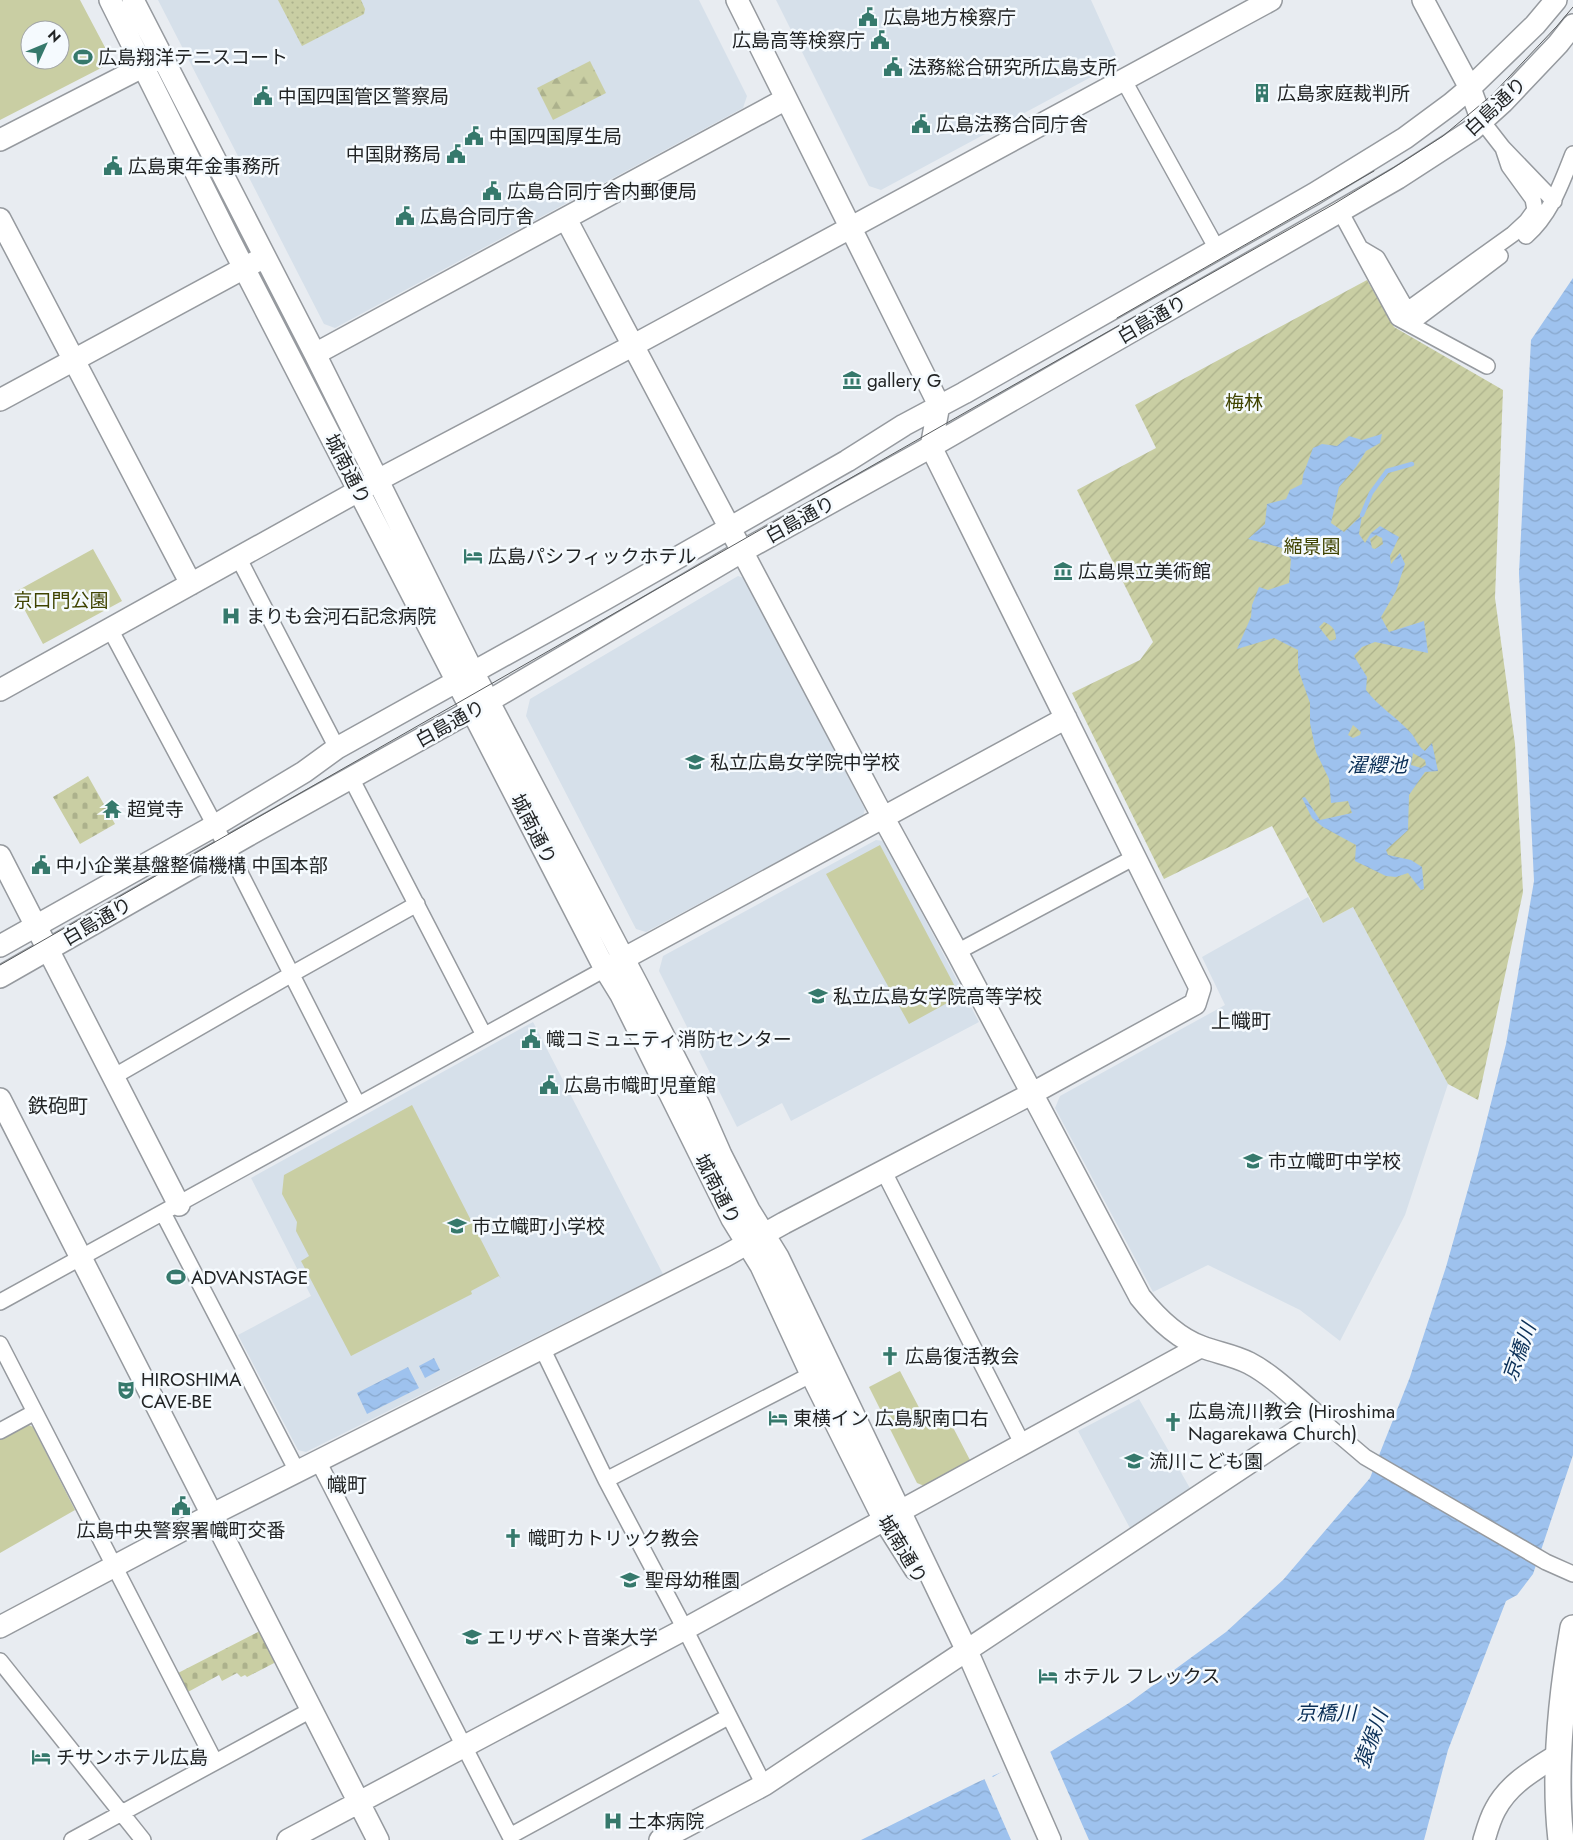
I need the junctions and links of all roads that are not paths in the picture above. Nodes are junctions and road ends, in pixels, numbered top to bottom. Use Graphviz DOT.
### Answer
graph roads {
  1 [pos="110,0"];
  2 [pos="133,0"];
  3 [pos="737,0"];
  4 [pos="1271,0"];
  5 [pos="1423,0"];
  6 [pos="1556,0"];
  7 [pos="1573,25"];
  8 [pos="163,56"];
  9 [pos="143,66"];
  10 [pos="1123,79"];
  11 [pos="1470,88"];
  12 [pos="786,99"];
  13 [pos="1482,121"];
  14 [pos="0,140"];
  15 [pos="1503,148"];
  16 [pos="1573,154"];
  17 [pos="1554,201"];
  18 [pos="1340,211"];
  19 [pos="0,219"];
  20 [pos="566,219"];
  21 [pos="849,227"];
  22 [pos="1360,248"];
  23 [pos="1217,249"];
  24 [pos="265,256"];
  25 [pos="244,268"];
  26 [pos="1410,324"];
  27 [pos="632,346"];
  28 [pos="315,354"];
  29 [pos="74,361"];
  30 [pos="1487,366"];
  31 [pos="0,400"];
  32 [pos="939,406"];
  33 [pos="931,447"];
  34 [pos="378,480"];
  35 [pos="359,491"];
  36 [pos="730,527"];
  37 [pos="743,551"];
  38 [pos="239,558"];
  39 [pos="191,584"];
  40 [pos="110,629"];
  41 [pos="465,676"];
  42 [pos="0,690"];
  43 [pos="481,705"];
  44 [pos="1066,718"];
  45 [pos="337,748"];
  46 [pos="352,778"];
  47 [pos="883,818"];
  48 [pos="214,826"];
  49 [pos="227,848"];
  50 [pos="0,856"];
  51 [pos="1135,857"];
  52 [pos="418,904"];
  53 [pos="36,926"];
  54 [pos="0,946"];
  55 [pos="48,950"];
  56 [pos="957,952"];
  57 [pos="624,958"];
  58 [pos="605,969"];
  59 [pos="292,974"];
  60 [pos="0,977"];
  61 [pos="484,1035"];
  62 [pos="113,1077"];
  63 [pos="1031,1094"];
  64 [pos="0,1099"];
  65 [pos="358,1105"];
  66 [pos="884,1172"];
  67 [pos="171,1209"];
  68 [pos="756,1239"];
  69 [pos="82,1257"];
  70 [pos="0,1302"];
  71 [pos="0,1344"];
  72 [pos="1200,1346"];
  73 [pos="542,1348"];
  74 [pos="830,1364"];
  75 [pos="811,1374"];
  76 [pos="35,1412"];
  77 [pos="1318,1417"];
  78 [pos="0,1431"];
  79 [pos="1022,1443"];
  80 [pos="318,1461"];
  81 [pos="296,1471"];
  82 [pos="606,1480"];
  83 [pos="211,1515"];
  84 [pos="892,1515"];
  85 [pos="115,1566"];
  86 [pos="1573,1574"];
  87 [pos="0,1627"];
  88 [pos="1573,1628"];
  89 [pos="685,1629"];
  90 [pos="967,1651"];
  91 [pos="0,1661"];
  92 [pos="312,1710"];
  93 [pos="728,1717"];
  94 [pos="464,1747"];
  95 [pos="1566,1752"];
  96 [pos="215,1762"];
  97 [pos="764,1785"];
  98 [pos="359,1803"];
  99 [pos="122,1813"];
  100 [pos="511,1838"];
  101 [pos="72,1840"];
  102 [pos="143,1840"];
  103 [pos="288,1840"];
  104 [pos="378,1840"];
  105 [pos="660,1840"];
  106 [pos="1050,1840"];
  107 [pos="1484,1840"];
  108 [pos="1561,1840"];
  1 -- 9 [label="street, 城南通り"];
  2 -- 8 [label="street, 城南通り"];
  3 -- 12 [label="street"];
  4 -- 10 [label="street"];
  5 -- 11 [label="street"];
  6 -- 11 [label="street, 白島通り"];
  7 -- 13 [label="street, 白島通り"];
  8 -- 9 [label="street"];
  8 -- 24 [label="street, 城南通り"];
  9 -- 14 [label="street"];
  9 -- 25 [label="street, 城南通り"];
  10 -- 21 [label="street"];
  10 -- 23 [label="street"];
  11 -- 13 [label="street"];
  11 -- 23 [label="street, 白島通り"];
  12 -- 20 [label="street"];
  12 -- 21 [label="street"];
  13 -- 15 [label="street"];
  13 -- 18 [label="street, 白島通り"];
  15 -- 17 [label="street"];
  15 -- 22 [label="street"];
  16 -- 17 [label="street"];
  17 -- 26 [label="street"];
  18 -- 22 [label="street"];
  18 -- 33 [label="street, 白島通り"];
  19 -- 29 [label="street"];
  20 -- 27 [label="street"];
  20 -- 28 [label="street"];
  21 -- 27 [label="street"];
  21 -- 32 [label="street"];
  22 -- 26 [label="street"];
  23 -- 32 [label="street, 白島通り"];
  24 -- 25 [label="street"];
  24 -- 28 [label="street, 城南通り"];
  25 -- 29 [label="street"];
  25 -- 35 [label="street, 城南通り"];
  26 -- 30 [label="street"];
  27 -- 34 [label="street"];
  27 -- 36 [label="street"];
  28 -- 34 [label="street, 城南通り"];
  29 -- 31 [label="street"];
  29 -- 39 [label="street"];
  32 -- 33 [label="street"];
  32 -- 36 [label="street, 白島通り"];
  33 -- 37 [label="street, 白島通り"];
  33 -- 44 [label="street"];
  34 -- 35 [label="street"];
  34 -- 41 [label="street, 城南通り"];
  35 -- 38 [label="street"];
  35 -- 41 [label="street, 城南通り"];
  36 -- 37 [label="street"];
  36 -- 41 [label="street, 白島通り"];
  37 -- 43 [label="street, 白島通り"];
  37 -- 47 [label="street"];
  38 -- 39 [label="street"];
  38 -- 45 [label="street"];
  39 -- 40 [label="street"];
  40 -- 42 [label="street"];
  40 -- 48 [label="street"];
  41 -- 43 [label="street, 城南通り"];
  41 -- 45 [label="street, 白島通り"];
  43 -- 46 [label="street, 白島通り"];
  43 -- 57 [label="street, 城南通り"];
  43 -- 58 [label="street, 城南通り"];
  44 -- 47 [label="street"];
  44 -- 51 [label="street"];
  45 -- 48 [label="street, 白島通り"];
  46 -- 49 [label="street, 白島通り"];
  46 -- 52 [label="street"];
  47 -- 56 [label="street"];
  47 -- 57 [label="street"];
  48 -- 49 [label="street"];
  48 -- 53 [label="street, 白島通り"];
  49 -- 55 [label="street, 白島通り"];
  49 -- 59 [label="street"];
  50 -- 53 [label="street"];
  51 -- 56 [label="street"];
  51 -- 63 [label="street"];
  52 -- 59 [label="street"];
  52 -- 61 [label="street"];
  53 -- 54 [label="street, 白島通り"];
  53 -- 55 [label="street"];
  55 -- 60 [label="street, 白島通り"];
  55 -- 62 [label="street"];
  56 -- 63 [label="street"];
  57 -- 58 [label="street"];
  57 -- 68 [label="street, 城南通り"];
  58 -- 61 [label="street"];
  58 -- 68 [label="street, 城南通り"];
  59 -- 62 [label="street"];
  59 -- 65 [label="street"];
  61 -- 65 [label="street"];
  62 -- 67 [label="street"];
  63 -- 66 [label="street"];
  63 -- 72 [label="street"];
  64 -- 69 [label="street"];
  65 -- 67 [label="street"];
  66 -- 68 [label="street"];
  66 -- 79 [label="street"];
  67 -- 69 [label="street"];
  67 -- 81 [label="street"];
  68 -- 73 [label="street"];
  68 -- 74 [label="street, 城南通り"];
  68 -- 75 [label="street, 城南通り"];
  69 -- 70 [label="street"];
  69 -- 83 [label="street"];
  71 -- 76 [label="street"];
  72 -- 77 [label="street"];
  72 -- 79 [label="street"];
  73 -- 80 [label="street"];
  73 -- 82 [label="street"];
  74 -- 75 [label="street"];
  74 -- 84 [label="street, 城南通り"];
  75 -- 82 [label="street"];
  75 -- 84 [label="street, 城南通り"];
  76 -- 78 [label="street"];
  76 -- 85 [label="street"];
  77 -- 86 [label="street"];
  77 -- 90 [label="street"];
  79 -- 84 [label="street"];
  80 -- 81 [label="street"];
  80 -- 94 [label="street"];
  81 -- 83 [label="street"];
  82 -- 89 [label="street"];
  83 -- 85 [label="street"];
  83 -- 92 [label="street"];
  84 -- 89 [label="street"];
  84 -- 90 [label="street, 城南通り"];
  85 -- 87 [label="street"];
  85 -- 96 [label="street"];
  88 -- 95 [label="main road"];
  89 -- 93 [label="street"];
  89 -- 94 [label="street"];
  90 -- 97 [label="street"];
  90 -- 106 [label="street, 城南通り"];
  91 -- 99 [label="street"];
  92 -- 96 [label="street"];
  92 -- 98 [label="street"];
  93 -- 97 [label="street"];
  93 -- 100 [label="street"];
  94 -- 98 [label="street"];
  94 -- 100 [label="street"];
  95 -- 107 [label="street"];
  95 -- 108 [label="main road"];
  96 -- 99 [label="street"];
  97 -- 105 [label="street"];
  98 -- 103 [label="street"];
  98 -- 104 [label="street"];
  99 -- 101 [label="street"];
  99 -- 102 [label="street"];
}
